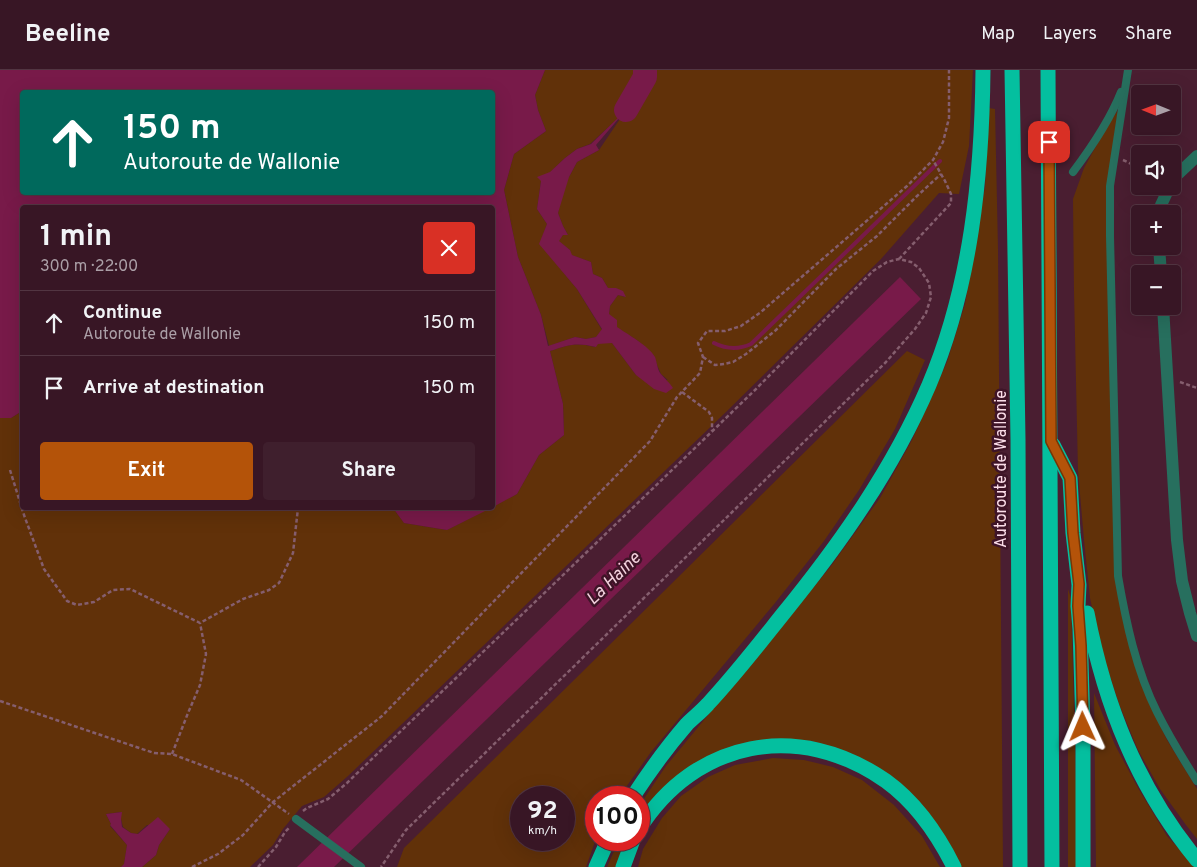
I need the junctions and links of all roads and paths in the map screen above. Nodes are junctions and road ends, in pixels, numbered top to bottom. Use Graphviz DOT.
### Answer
graph roads {
  1 [pos="949,70"];
  2 [pos="983,70"];
  3 [pos="1012,70"];
  4 [pos="1048,70"];
  5 [pos="1128,70"];
  6 [pos="1127,79"];
  7 [pos="1197,156"];
  8 [pos="933,160"];
  9 [pos="1181,171"];
  10 [pos="1073,172"];
  11 [pos="941,174"];
  12 [pos="899,259"];
  13 [pos="1164,315"];
  14 [pos="703,357"];
  15 [pos="1167,378"];
  16 [pos="1197,388"];
  17 [pos="682,392"];
  18 [pos="712,431"];
  19 [pos="1051,441"];
  20 [pos="10,470"];
  21 [pos="20,502"];
  22 [pos="22,510"];
  23 [pos="298,510"];
  24 [pos="1079,584"];
  25 [pos="200,624"];
  26 [pos="1197,636"];
  27 [pos="0,701"];
  28 [pos="172,754"];
  29 [pos="1197,781"];
  30 [pos="640,786"];
  31 [pos="273,802"];
  32 [pos="650,813"];
  33 [pos="296,819"];
  34 [pos="603,851"];
  35 [pos="629,851"];
  36 [pos="1197,860"];
  37 [pos="192,867"];
  38 [pos="258,867"];
  39 [pos="361,867"];
  40 [pos="381,867"];
  41 [pos="596,867"];
  42 [pos="623,867"];
  43 [pos="954,867"];
  44 [pos="1020,867"];
  45 [pos="1052,867"];
  46 [pos="1084,867"];
  1 -- 8 [label="path"];
  2 -- 30 [label="highway"];
  3 -- 44 [label="highway, Autoroute de Wallonie"];
  4 -- 19 [label="highway"];
  5 -- 6 [label="lane"];
  6 -- 10 [label="lane"];
  6 -- 29 [label="lane"];
  7 -- 9 [label="street"];
  8 -- 11 [label="path"];
  8 -- 14 [label="path"];
  11 -- 12 [label="path"];
  11 -- 14 [label="path"];
  12 -- 18 [label="path"];
  12 -- 40 [label="path"];
  13 -- 15 [label="street"];
  14 -- 17 [label="path"];
  15 -- 16 [label="path"];
  15 -- 26 [label="street"];
  17 -- 18 [label="path"];
  17 -- 31 [label="path"];
  18 -- 33 [label="path"];
  19 -- 24 [label="highway"];
  19 -- 45 [label="highway"];
  20 -- 21 [label="path"];
  22 -- 25 [label="path"];
  23 -- 25 [label="path"];
  24 -- 36 [label="highway"];
  24 -- 46 [label="highway"];
  25 -- 28 [label="path"];
  27 -- 28 [label="path"];
  28 -- 31 [label="path"];
  31 -- 33 [label="path"];
  31 -- 37 [label="path"];
  32 -- 43 [label="highway"];
  33 -- 38 [label="path"];
  33 -- 39 [label="lane"];
  34 -- 41 [label="highway"];
  35 -- 42 [label="highway"];
}
